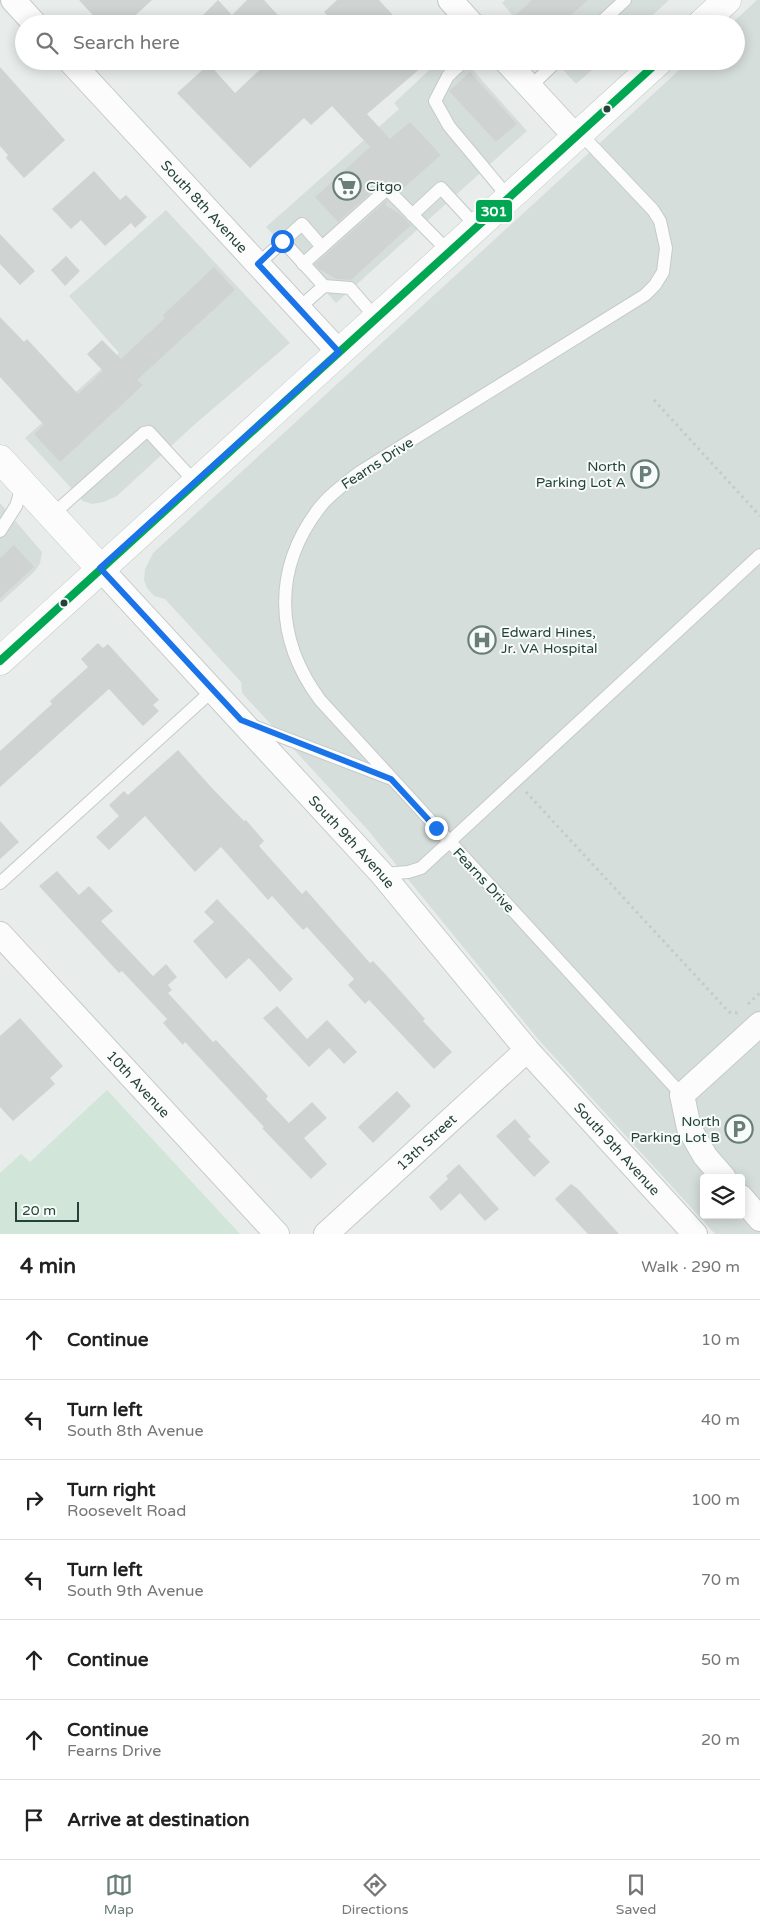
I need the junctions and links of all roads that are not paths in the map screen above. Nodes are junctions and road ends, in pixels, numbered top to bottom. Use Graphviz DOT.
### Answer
graph roads {
  1 [pos="13,0"];
  2 [pos="450,0"];
  3 [pos="624,0"];
  4 [pos="727,0"];
  5 [pos="27,15"];
  6 [pos="464,15"];
  7 [pos="608,15"];
  8 [pos="711,15"];
  9 [pos="78,70"];
  10 [pos="454,70"];
  11 [pos="515,70"];
  12 [pos="548,70"];
  13 [pos="649,70"];
  14 [pos="530,86"];
  15 [pos="578,135"];
  16 [pos="509,198"];
  17 [pos="412,214"];
  18 [pos="477,227"];
  19 [pos="282,241"];
  20 [pos="322,247"];
  21 [pos="449,252"];
  22 [pos="258,264"];
  23 [pos="303,264"];
  24 [pos="324,286"];
  25 [pos="299,308"];
  26 [pos="376,318"];
  27 [pos="339,352"];
  28 [pos="2,464"];
  29 [pos="195,482"];
  30 [pos="23,484"];
  31 [pos="52,515"];
  32 [pos="0,531"];
  33 [pos="760,555"];
  34 [pos="100,568"];
  35 [pos="0,661"];
  36 [pos="213,690"];
  37 [pos="241,720"];
  38 [pos="391,779"];
  39 [pos="450,842"];
  40 [pos="382,874"];
  41 [pos="0,882"];
  42 [pos="0,934"];
  43 [pos="760,1024"];
  44 [pos="527,1050"];
  45 [pos="682,1095"];
  46 [pos="721,1174"];
  47 [pos="745,1202"];
  48 [pos="760,1220"];
  49 [pos="277,1234"];
  50 [pos="326,1234"];
  51 [pos="695,1234"];
  1 -- 5 [label="street"];
  2 -- 6 [label="street"];
  3 -- 7 [label="lane"];
  4 -- 8 [label="main road"];
  9 -- 22 [label="street, South 8th Avenue"];
  10 -- 16 [label="lane"];
  11 -- 14 [label="street"];
  12 -- 14 [label="lane"];
  13 -- 15 [label="main road"];
  14 -- 15 [label="street"];
  15 -- 16 [label="main road"];
  15 -- 38 [label="lane, Fearns Drive"];
  16 -- 18 [label="main road"];
  17 -- 18 [label="lane"];
  17 -- 20 [label="lane"];
  17 -- 21 [label="lane"];
  18 -- 21 [label="main road"];
  19 -- 20 [label="lane"];
  19 -- 22 [label="lane"];
  19 -- 23 [label="lane"];
  20 -- 23 [label="lane"];
  21 -- 26 [label="main road"];
  22 -- 25 [label="street, South 8th Avenue"];
  23 -- 24 [label="lane"];
  24 -- 25 [label="lane"];
  24 -- 26 [label="lane"];
  25 -- 27 [label="street, South 8th Avenue"];
  26 -- 27 [label="main road"];
  27 -- 29 [label="main road"];
  28 -- 30 [label="main road, South 9th Avenue"];
  29 -- 31 [label="lane"];
  29 -- 34 [label="main road"];
  30 -- 31 [label="main road, South 9th Avenue"];
  30 -- 32 [label="lane"];
  31 -- 34 [label="main road, South 9th Avenue"];
  33 -- 39 [label="lane"];
  34 -- 35 [label="main road"];
  34 -- 36 [label="street, South 9th Avenue"];
  36 -- 37 [label="street, South 9th Avenue"];
  36 -- 41 [label="lane"];
  37 -- 38 [label="lane"];
  37 -- 40 [label="street, South 9th Avenue"];
  38 -- 39 [label="lane, Fearns Drive"];
  39 -- 40 [label="lane"];
  39 -- 45 [label="lane, Fearns Drive"];
  40 -- 44 [label="street, South 9th Avenue"];
  42 -- 49 [label="street, 10th Avenue"];
  43 -- 45 [label="street"];
  44 -- 50 [label="street, 13th Street"];
  44 -- 51 [label="street, South 9th Avenue"];
  45 -- 46 [label="street"];
  47 -- 48 [label="street"];
}
